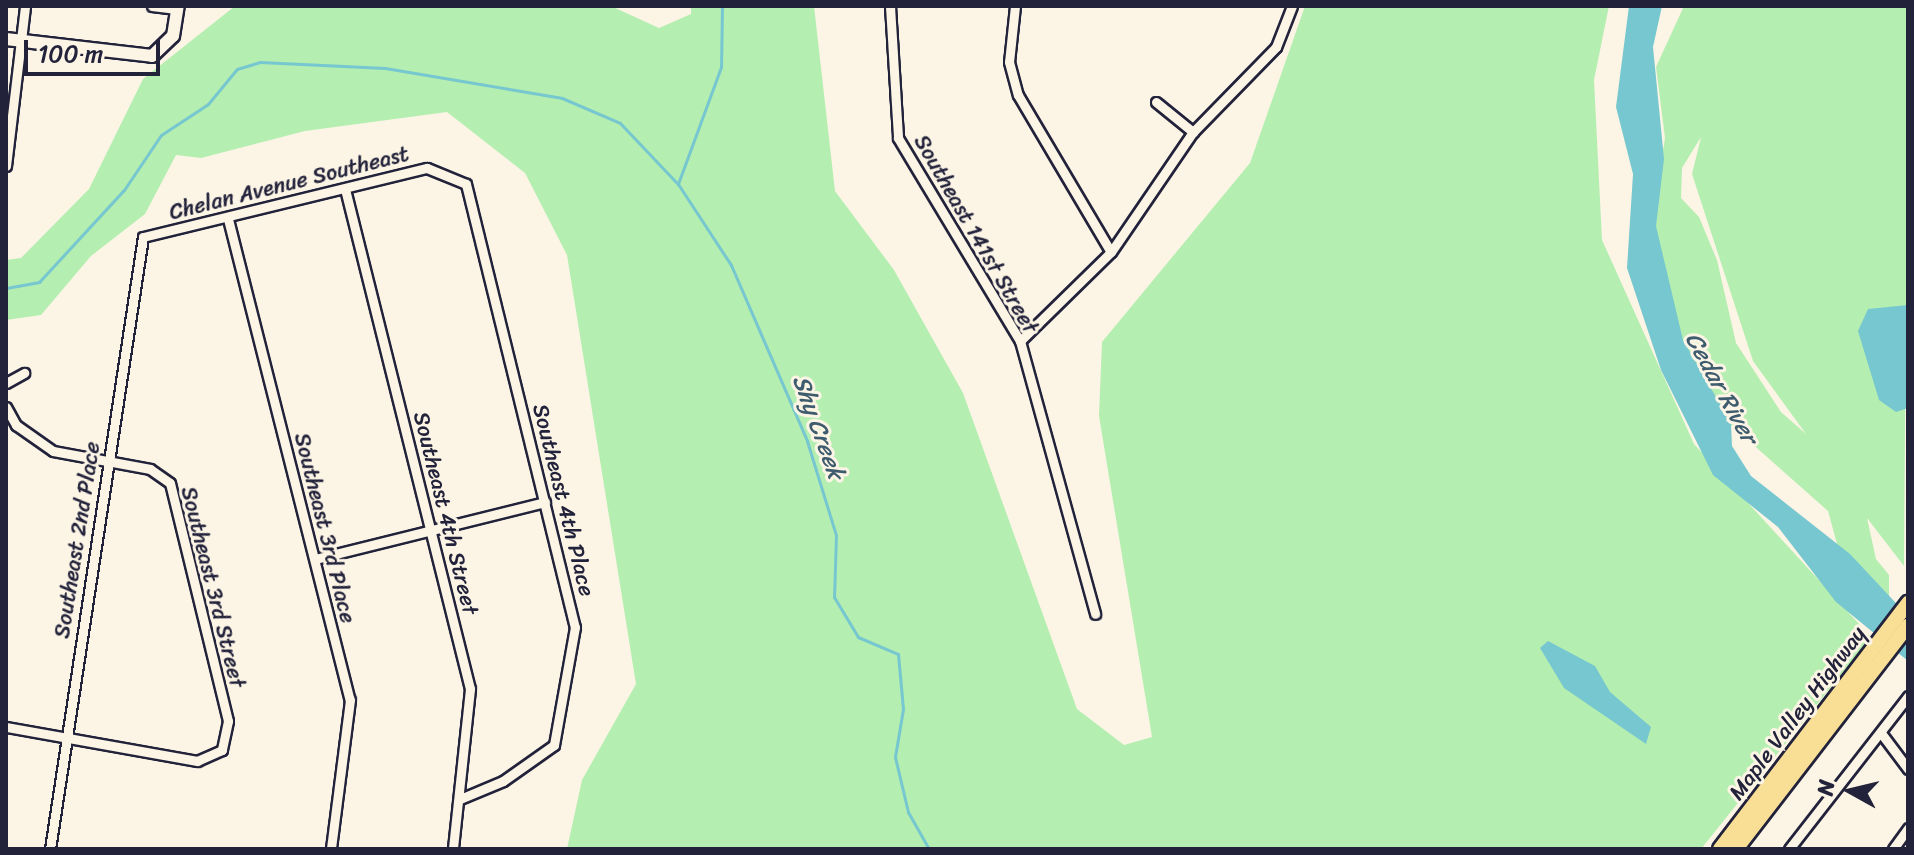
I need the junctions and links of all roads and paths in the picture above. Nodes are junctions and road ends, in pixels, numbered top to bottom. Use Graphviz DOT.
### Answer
graph roads {
  1 [pos="25,6"];
  2 [pos="152,6"];
  3 [pos="890,6"];
  4 [pos="1015,6"];
  5 [pos="1292,6"];
  6 [pos="178,8"];
  7 [pos="6,39"];
  8 [pos="24,42"];
  9 [pos="1156,102"];
  10 [pos="1193,132"];
  11 [pos="6,166"];
  12 [pos="445,170"];
  13 [pos="345,189"];
  14 [pos="228,219"];
  15 [pos="143,237"];
  16 [pos="1111,252"];
  17 [pos="1020,341"];
  18 [pos="24,373"];
  19 [pos="6,383"];
  20 [pos="6,407"];
  21 [pos="109,463"];
  22 [pos="545,502"];
  23 [pos="434,531"];
  24 [pos="315,559"];
  25 [pos="1908,603"];
  26 [pos="1095,614"];
  27 [pos="1908,626"];
  28 [pos="1877,658"];
  29 [pos="1908,696"];
  30 [pos="6,727"];
  31 [pos="1881,733"];
  32 [pos="67,741"];
  33 [pos="1908,769"];
  34 [pos="460,799"];
  35 [pos="1908,828"];
  36 [pos="50,849"];
  37 [pos="331,849"];
  38 [pos="453,849"];
  39 [pos="1720,849"];
  40 [pos="1736,849"];
  41 [pos="1789,849"];
  42 [pos="1893,849"];
  1 -- 8 [label="street"];
  2 -- 6 [label="street"];
  3 -- 17 [label="street, Southeast 141st Street"];
  4 -- 16 [label="street"];
  5 -- 10 [label="street"];
  6 -- 8 [label="street"];
  7 -- 8 [label="street"];
  8 -- 11 [label="street"];
  9 -- 10 [label="street"];
  10 -- 16 [label="street"];
  12 -- 13 [label="street, Chelan Avenue Southeast"];
  12 -- 22 [label="street, Southeast 4th Place"];
  13 -- 14 [label="street, Chelan Avenue Southeast"];
  13 -- 23 [label="street, Southeast 4th Street"];
  14 -- 15 [label="street, Chelan Avenue Southeast"];
  14 -- 24 [label="street, Southeast 3rd Place"];
  15 -- 21 [label="street, Southeast 2nd Place"];
  16 -- 17 [label="street"];
  17 -- 26 [label="street, Southeast 141st Street"];
  18 -- 19 [label="street"];
  20 -- 21 [label="street, Southeast 3rd Street"];
  21 -- 32 [label="street, Southeast 2nd Place"];
  21 -- 32 [label="street, Southeast 3rd Street"];
  22 -- 23 [label="street"];
  22 -- 34 [label="street, Southeast 4th Place"];
  23 -- 24 [label="street"];
  23 -- 34 [label="street, Southeast 4th Street"];
  24 -- 37 [label="street, Southeast 3rd Place"];
  25 -- 28 [label="main road, Maple Valley Highway"];
  27 -- 28 [label="main road, Maple Valley Highway"];
  28 -- 39 [label="main road, Maple Valley Highway"];
  28 -- 40 [label="main road, Maple Valley Highway"];
  29 -- 31 [label="street"];
  30 -- 32 [label="street"];
  31 -- 33 [label="street"];
  31 -- 41 [label="street"];
  32 -- 36 [label="street, Southeast 2nd Place"];
  34 -- 38 [label="street, Southeast 4th Street"];
  35 -- 42 [label="street"];
}
